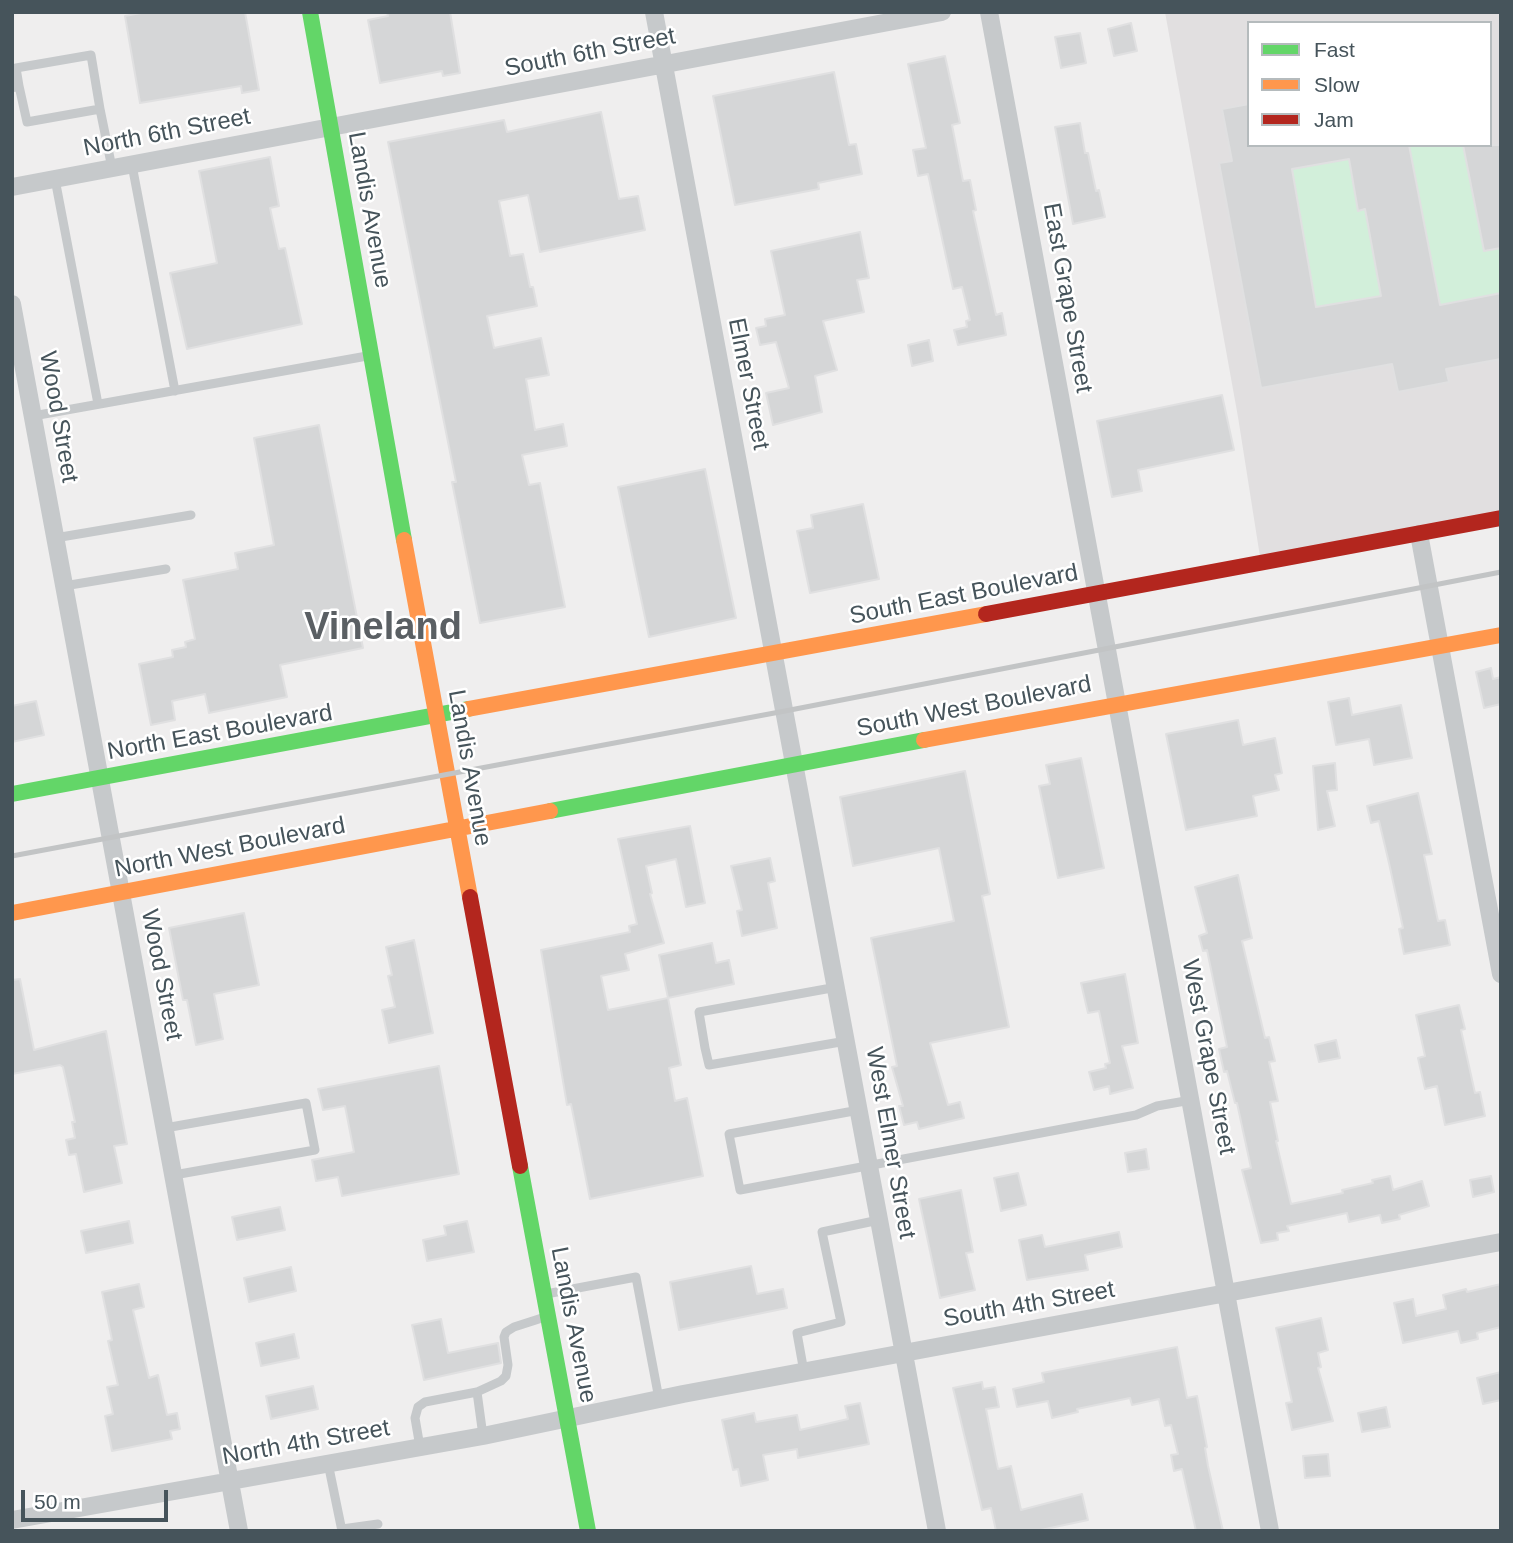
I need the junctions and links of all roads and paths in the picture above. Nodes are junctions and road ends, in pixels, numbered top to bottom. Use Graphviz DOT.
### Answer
graph roads {
  1 [pos="310,12"];
  2 [pos="654,12"];
  3 [pos="942,12"];
  4 [pos="989,12"];
  5 [pos="664,64"];
  6 [pos="16,87"];
  7 [pos="100,109"];
  8 [pos="331,128"];
  9 [pos="132,164"];
  10 [pos="112,168"];
  11 [pos="55,179"];
  12 [pos="12,187"];
  13 [pos="12,304"];
  14 [pos="372,355"];
  15 [pos="174,391"];
  16 [pos="98,404"];
  17 [pos="33,416"];
  18 [pos="191,515"];
  19 [pos="1501,519"];
  20 [pos="1419,534"];
  21 [pos="55,538"];
  22 [pos="166,569"];
  23 [pos="64,586"];
  24 [pos="1095,594"];
  25 [pos="1501,635"];
  26 [pos="1440,646"];
  27 [pos="774,653"];
  28 [pos="1115,704"];
  29 [pos="436,716"];
  30 [pos="795,764"];
  31 [pos="99,778"];
  32 [pos="12,794"];
  33 [pos="457,828"];
  34 [pos="121,892"];
  35 [pos="12,913"];
  36 [pos="1501,974"];
  37 [pos="837,987"];
  38 [pos="846,1041"];
  39 [pos="1191,1100"];
  40 [pos="859,1110"];
  41 [pos="165,1128"];
  42 [pos="869,1164"];
  43 [pos="174,1175"];
  44 [pos="879,1220"];
  45 [pos="1501,1242"];
  46 [pos="544,1294"];
  47 [pos="1228,1294"];
  48 [pos="548,1316"];
  49 [pos="903,1354"];
  50 [pos="804,1372"];
  51 [pos="477,1392"];
  52 [pos="659,1399"];
  53 [pos="567,1417"];
  54 [pos="483,1436"];
  55 [pos="419,1447"];
  56 [pos="328,1463"];
  57 [pos="230,1482"];
  58 [pos="12,1520"];
  59 [pos="379,1524"];
  60 [pos="342,1530"];
  61 [pos="239,1531"];
  62 [pos="588,1531"];
  63 [pos="937,1531"];
  64 [pos="1270,1531"];
  1 -- 8 [label="main road, Landis Avenue"];
  2 -- 5 [label="street, Elmer Street"];
  3 -- 5 [label="street, South 6th Street"];
  4 -- 24 [label="street, East Grape Street"];
  5 -- 8 [label="street, South 6th Street"];
  5 -- 27 [label="street, Elmer Street"];
  6 -- 7 [label="lane"];
  6 -- 7 [label="lane"];
  7 -- 10 [label="lane"];
  8 -- 9 [label="street, North 6th Street"];
  8 -- 14 [label="main road, Landis Avenue"];
  9 -- 10 [label="street, North 6th Street"];
  9 -- 15 [label="lane"];
  10 -- 11 [label="street, North 6th Street"];
  11 -- 12 [label="street, North 6th Street"];
  11 -- 16 [label="lane"];
  13 -- 17 [label="street, Wood Street"];
  14 -- 15 [label="lane"];
  14 -- 29 [label="main road, Landis Avenue"];
  15 -- 16 [label="lane"];
  16 -- 17 [label="lane"];
  17 -- 21 [label="street, Wood Street"];
  18 -- 21 [label="lane"];
  19 -- 20 [label="main road, South East Boulevard"];
  20 -- 24 [label="main road, South East Boulevard"];
  20 -- 26 [label="street"];
  21 -- 23 [label="street, Wood Street"];
  22 -- 23 [label="lane"];
  23 -- 31 [label="street, Wood Street"];
  24 -- 27 [label="main road, South East Boulevard"];
  24 -- 28 [label="street, West Grape Street"];
  25 -- 26 [label="main road, South West Boulevard"];
  26 -- 28 [label="main road, South West Boulevard"];
  26 -- 36 [label="street"];
  27 -- 29 [label="main road, South East Boulevard"];
  27 -- 30 [label="street, Elmer Street"];
  28 -- 30 [label="main road, South West Boulevard"];
  28 -- 39 [label="street, West Grape Street"];
  29 -- 31 [label="main road, North East Boulevard"];
  29 -- 33 [label="main road, Landis Avenue"];
  30 -- 33 [label="main road, South West Boulevard"];
  30 -- 37 [label="street, West Elmer Street"];
  31 -- 32 [label="main road, North East Boulevard"];
  31 -- 34 [label="street, Wood Street"];
  33 -- 34 [label="main road, North West Boulevard"];
  33 -- 46 [label="main road, Landis Avenue"];
  34 -- 35 [label="main road, North West Boulevard"];
  34 -- 41 [label="street, Wood Street"];
  37 -- 38 [label="street, West Elmer Street"];
  37 -- 38 [label="lane"];
  38 -- 40 [label="street, West Elmer Street"];
  39 -- 42 [label="lane"];
  39 -- 47 [label="street, West Grape Street"];
  40 -- 42 [label="street, West Elmer Street"];
  40 -- 42 [label="lane"];
  41 -- 43 [label="street, Wood Street"];
  41 -- 43 [label="lane"];
  42 -- 44 [label="street, West Elmer Street"];
  43 -- 57 [label="street, Wood Street"];
  44 -- 49 [label="street, West Elmer Street"];
  44 -- 50 [label="lane"];
  45 -- 47 [label="street, South 4th Street"];
  46 -- 48 [label="main road, Landis Avenue"];
  46 -- 52 [label="lane"];
  47 -- 49 [label="street, South 4th Street"];
  47 -- 64 [label="street, West Grape Street"];
  48 -- 51 [label="lane"];
  48 -- 53 [label="main road, Landis Avenue"];
  49 -- 50 [label="street, South 4th Street"];
  49 -- 63 [label="street, West Elmer Street"];
  50 -- 52 [label="street, South 4th Street"];
  51 -- 54 [label="lane"];
  51 -- 55 [label="lane"];
  52 -- 53 [label="street, South 4th Street"];
  53 -- 54 [label="street, North 4th Street"];
  53 -- 62 [label="main road, Landis Avenue"];
  54 -- 55 [label="street, North 4th Street"];
  55 -- 56 [label="street, North 4th Street"];
  56 -- 57 [label="street, North 4th Street"];
  56 -- 60 [label="lane"];
  57 -- 58 [label="street, North 4th Street"];
  57 -- 61 [label="street, Wood Street"];
  59 -- 60 [label="lane"];
}
